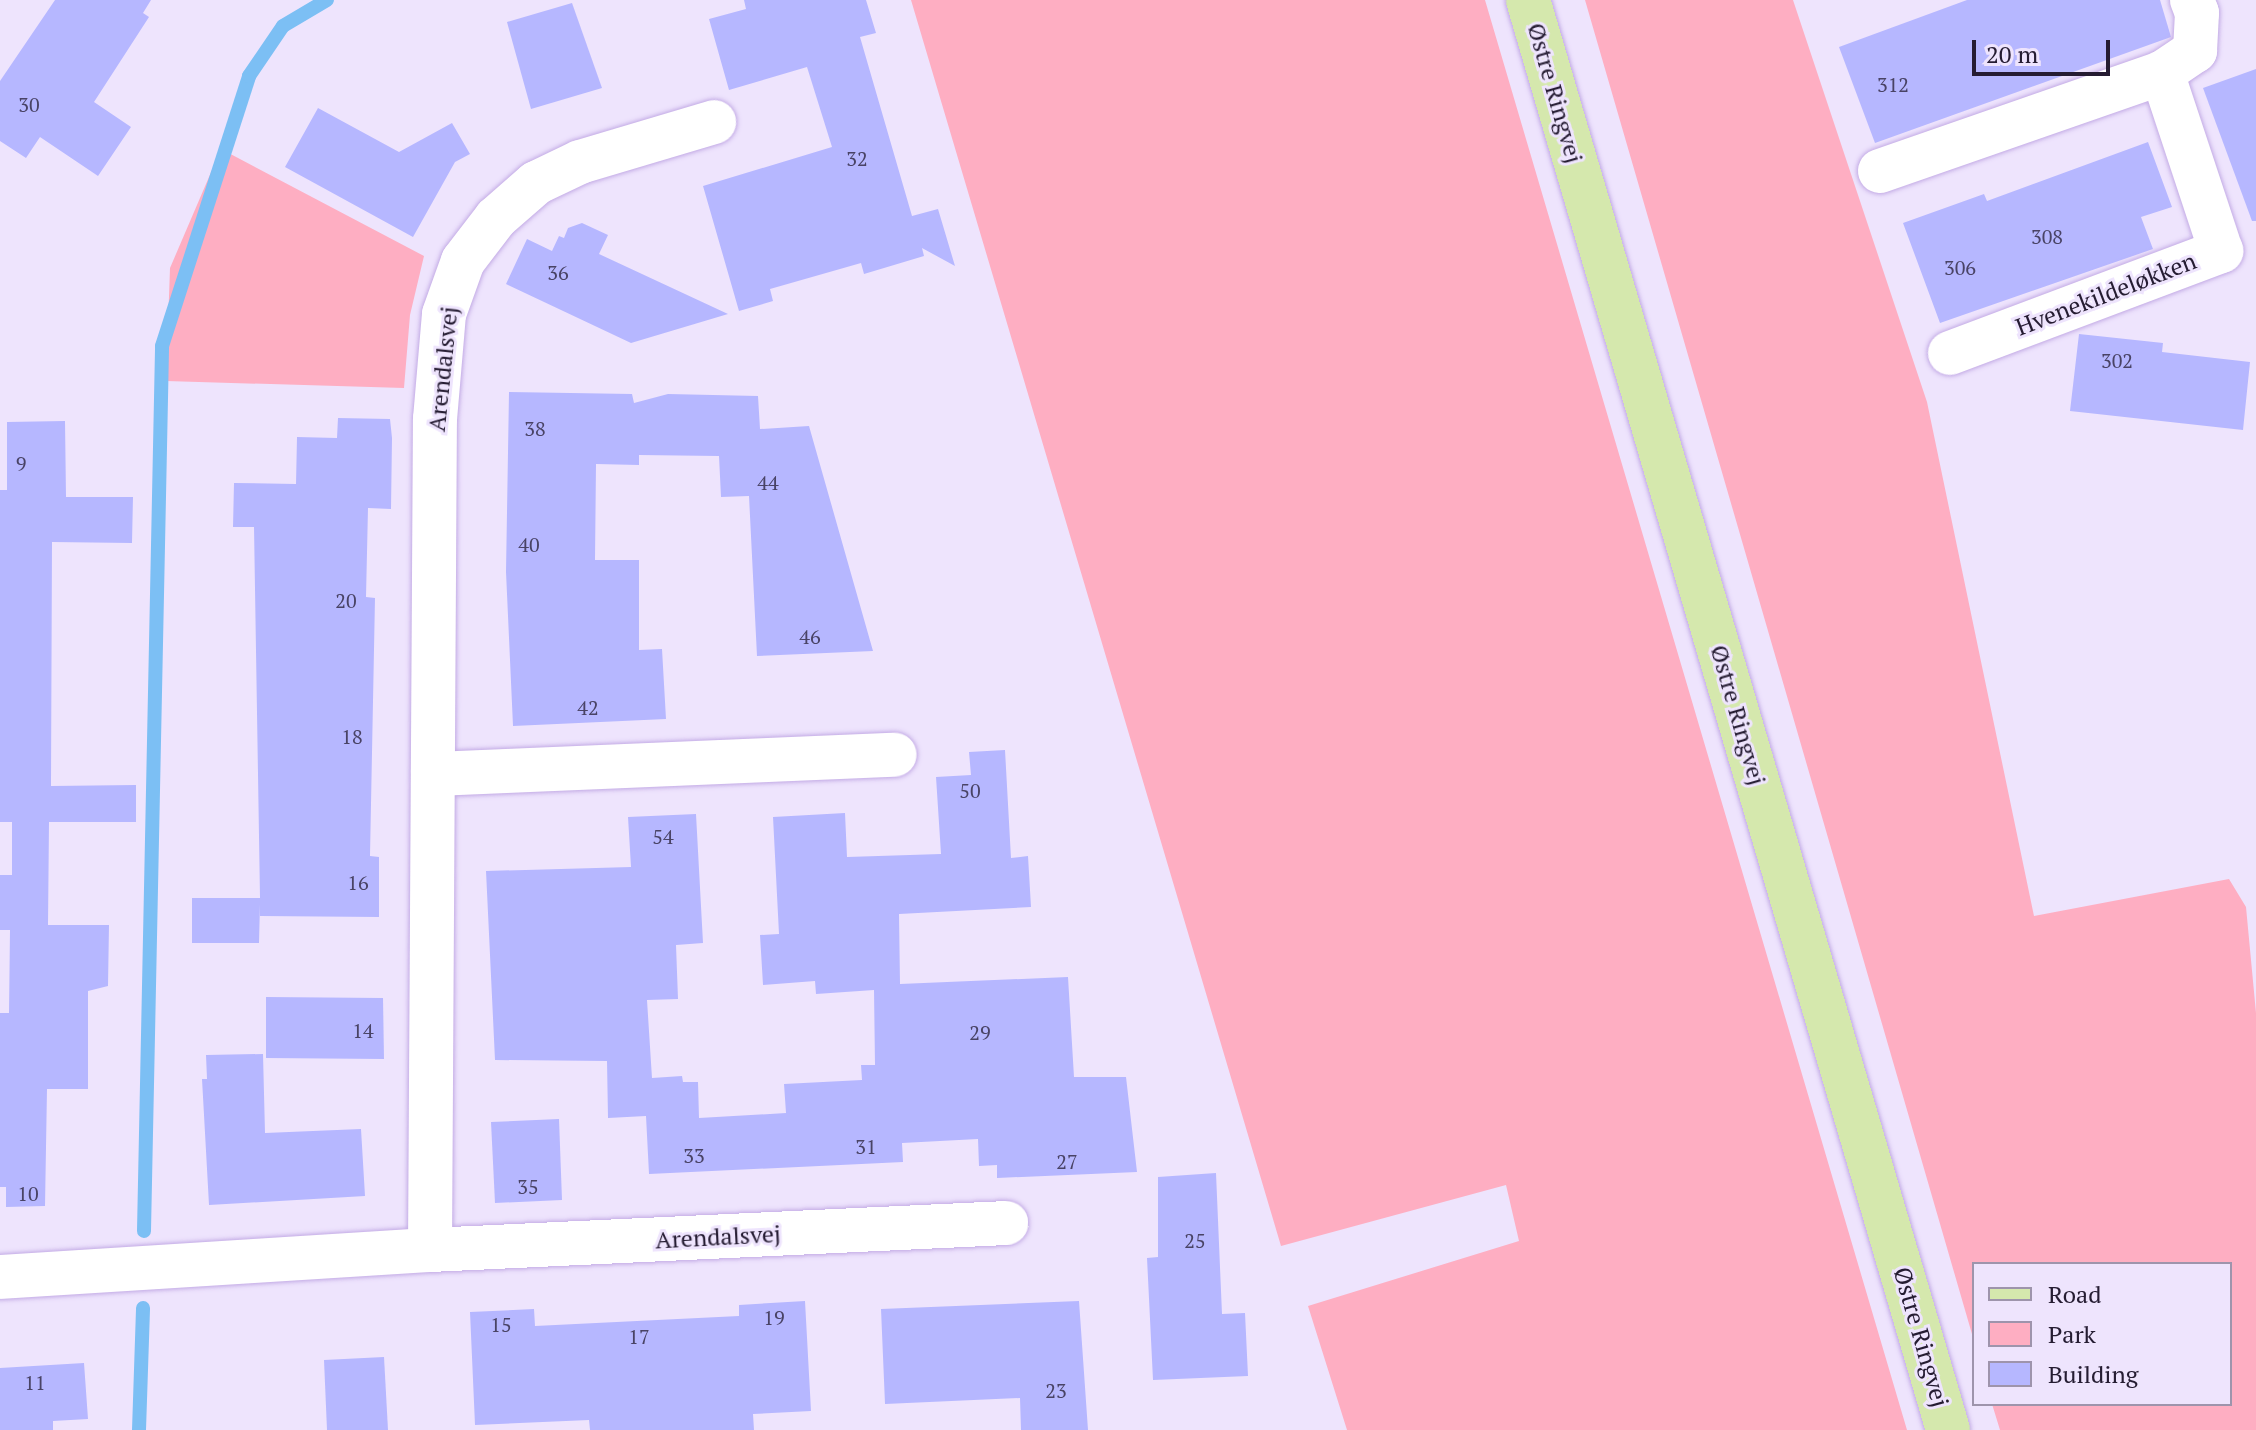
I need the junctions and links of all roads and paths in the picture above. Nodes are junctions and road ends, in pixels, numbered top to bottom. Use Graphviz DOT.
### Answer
graph roads {
  1 [pos="1528,0"];
  2 [pos="2192,0"];
  3 [pos="2162,73"];
  4 [pos="714,122"];
  5 [pos="1880,171"];
  6 [pos="1950,353"];
  7 [pos="895,755"];
  8 [pos="433,774"];
  9 [pos="1006,1223"];
  10 [pos="430,1250"];
  11 [pos="0,1277"];
  12 [pos="1948,1430"];
  1 -- 12 [label="main road, Østre Ringvej"];
  2 -- 3 [label="street"];
  3 -- 5 [label="street"];
  3 -- 6 [label="street, Hvenekildeløkken"];
  4 -- 8 [label="street, Arendalsvej"];
  7 -- 8 [label="street"];
  8 -- 10 [label="street, Arendalsvej"];
  9 -- 10 [label="street, Arendalsvej"];
  10 -- 11 [label="street, Arendalsvej"];
}
